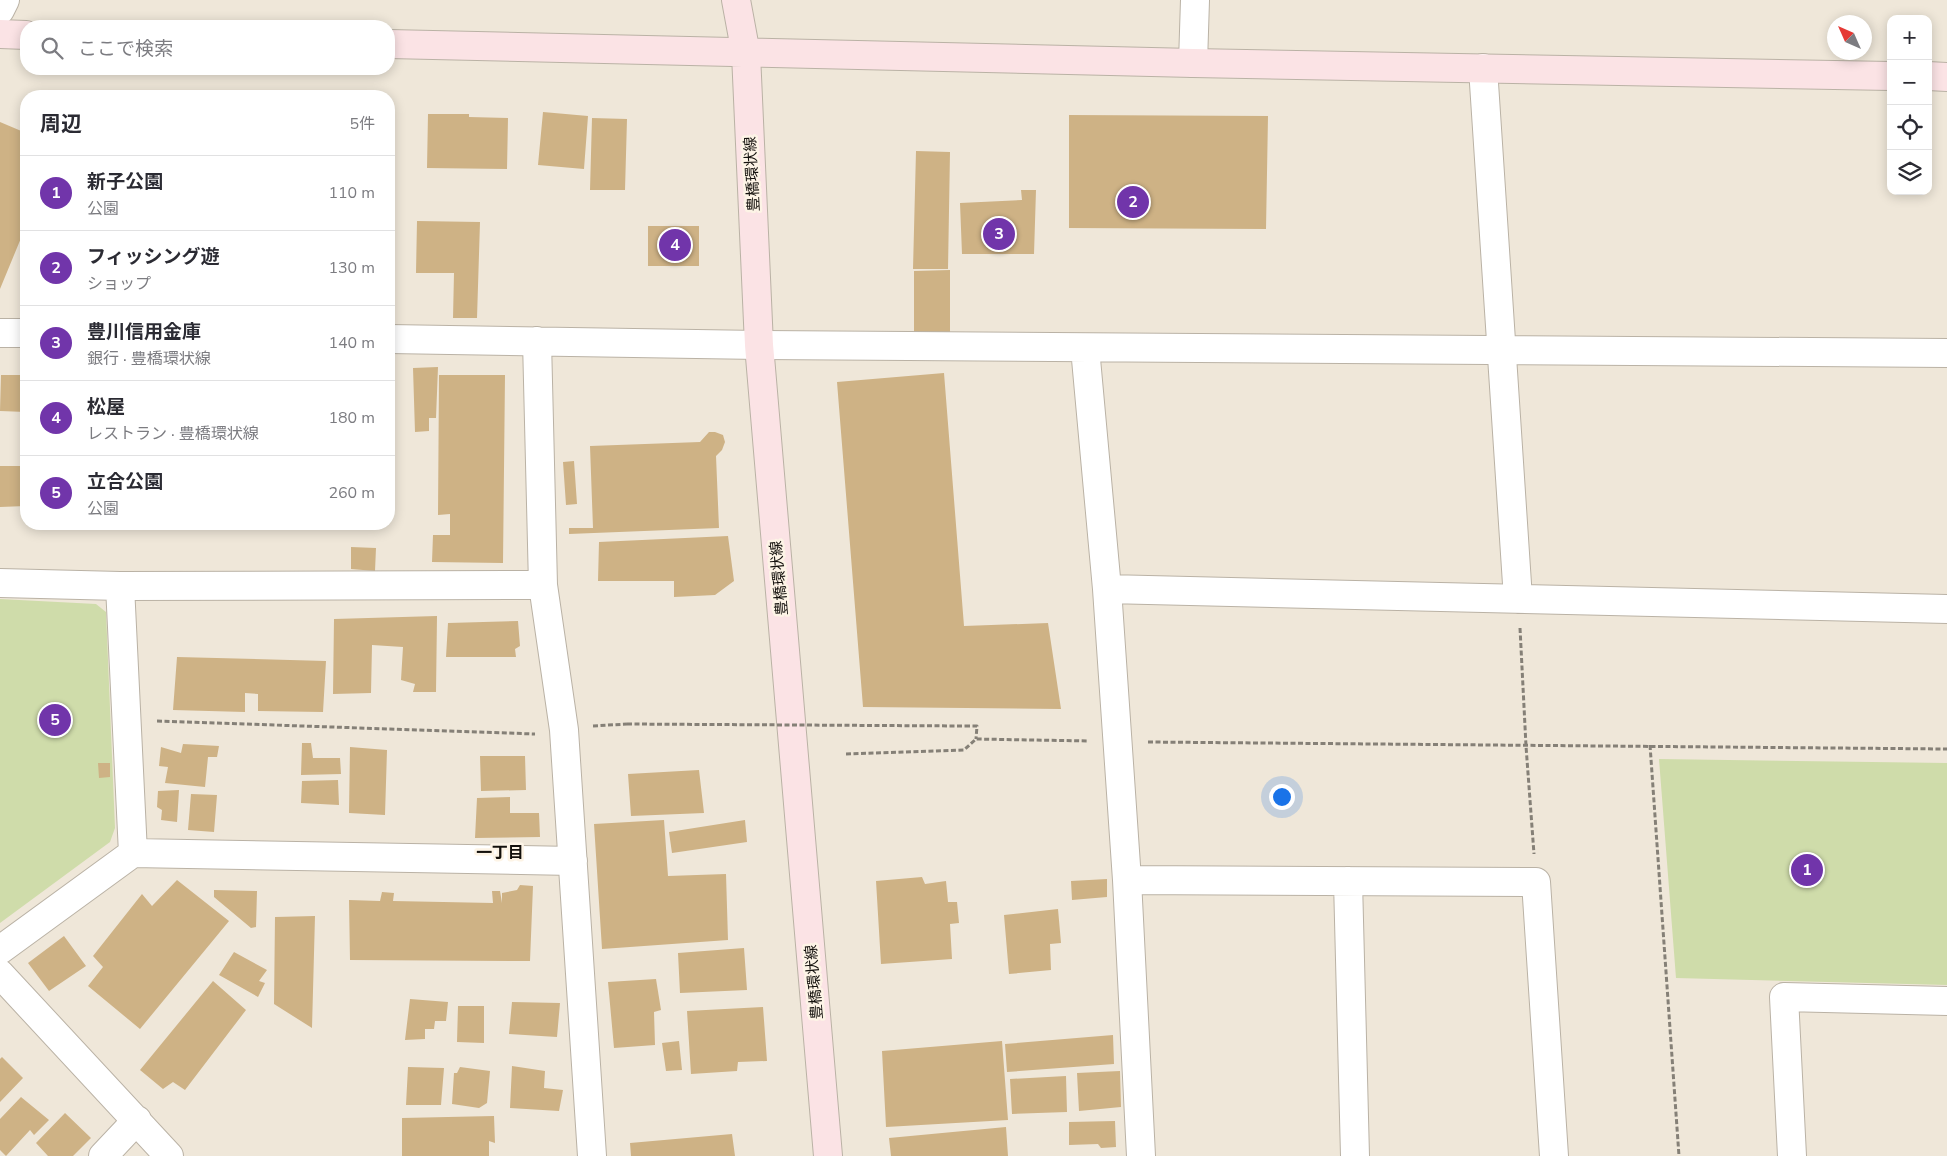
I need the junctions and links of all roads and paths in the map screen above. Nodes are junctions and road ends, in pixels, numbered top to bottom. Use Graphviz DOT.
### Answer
graph roads {
  1 [pos="5,0"];
  2 [pos="736,0"];
  3 [pos="1195,0"];
  4 [pos="0,10"];
  5 [pos="0,34"];
  6 [pos="20,35"];
  7 [pos="395,44"];
  8 [pos="746,54"];
  9 [pos="1193,63"];
  10 [pos="1483,68"];
  11 [pos="1887,76"];
  12 [pos="1932,76"];
  13 [pos="1947,77"];
  14 [pos="0,333"];
  15 [pos="20,333"];
  16 [pos="395,339"];
  17 [pos="537,341"];
  18 [pos="759,346"];
  19 [pos="1085,348"];
  20 [pos="1503,350"];
  21 [pos="1947,353"];
  22 [pos="0,583"];
  23 [pos="543,585"];
  24 [pos="120,586"];
  25 [pos="1107,590"];
  26 [pos="1518,599"];
  27 [pos="1947,609"];
  28 [pos="127,720"];
  29 [pos="564,730"];
  30 [pos="976,739"];
  31 [pos="1117,742"];
  32 [pos="1650,745"];
  33 [pos="1526,746"];
  34 [pos="1947,749"];
  35 [pos="846,754"];
  36 [pos="133,853"];
  37 [pos="573,861"];
  38 [pos="1127,880"];
  39 [pos="1348,881"];
  40 [pos="1536,882"];
  41 [pos="0,950"];
  42 [pos="0,974"];
  43 [pos="1947,1001"];
  44 [pos="136,1120"];
  45 [pos="103,1156"];
  46 [pos="169,1156"];
  47 [pos="592,1156"];
  48 [pos="828,1156"];
  49 [pos="1141,1156"];
  50 [pos="1355,1156"];
  51 [pos="1554,1156"];
  52 [pos="1679,1156"];
  53 [pos="1792,1156"];
  1 -- 4 [label="street"];
  2 -- 8 [label="street, 豊橋環状線"];
  3 -- 9 [label="street"];
  5 -- 6 [label="street"];
  7 -- 8 [label="street"];
  8 -- 9 [label="street"];
  8 -- 18 [label="street, 豊橋環状線"];
  9 -- 10 [label="street"];
  10 -- 11 [label="street"];
  10 -- 20 [label="street"];
  12 -- 13 [label="street"];
  14 -- 15 [label="street"];
  16 -- 17 [label="street"];
  17 -- 18 [label="street"];
  17 -- 23 [label="street"];
  18 -- 19 [label="street"];
  18 -- 48 [label="street, 豊橋環状線"];
  19 -- 20 [label="street"];
  19 -- 25 [label="street"];
  20 -- 21 [label="street"];
  20 -- 26 [label="street"];
  22 -- 24 [label="street"];
  23 -- 24 [label="street"];
  23 -- 29 [label="street"];
  24 -- 28 [label="street"];
  25 -- 26 [label="street"];
  25 -- 31 [label="street"];
  26 -- 27 [label="street"];
  26 -- 33 [label="path"];
  28 -- 29 [label="path"];
  28 -- 36 [label="street"];
  29 -- 30 [label="path, bridge"];
  29 -- 37 [label="street"];
  30 -- 31 [label="path"];
  30 -- 35 [label="path"];
  31 -- 33 [label="path"];
  31 -- 38 [label="street"];
  32 -- 33 [label="path"];
  32 -- 34 [label="path"];
  32 -- 52 [label="path"];
  33 -- 40 [label="path"];
  36 -- 37 [label="street"];
  36 -- 41 [label="street"];
  37 -- 47 [label="street"];
  38 -- 39 [label="street"];
  38 -- 49 [label="street"];
  39 -- 40 [label="street"];
  39 -- 50 [label="street"];
  40 -- 51 [label="street"];
  42 -- 44 [label="street"];
  43 -- 53 [label="street"];
  44 -- 45 [label="street"];
  44 -- 46 [label="street"];
}
